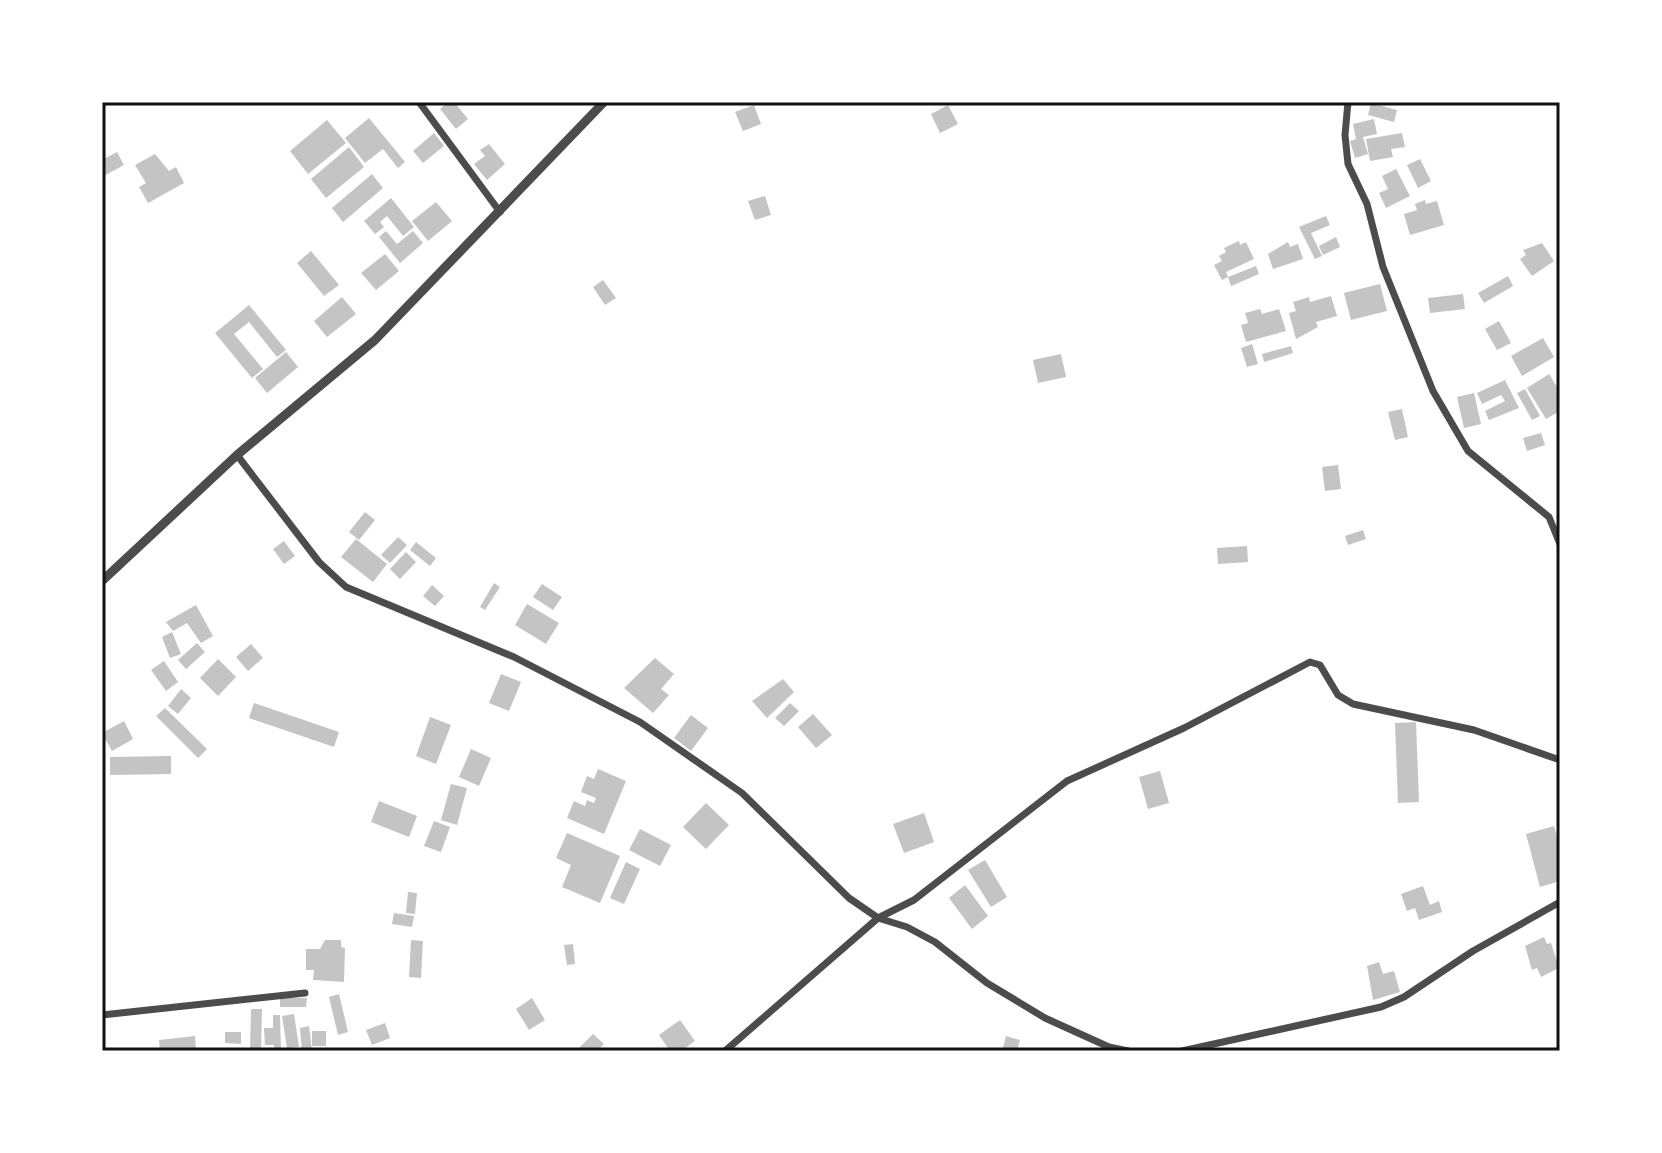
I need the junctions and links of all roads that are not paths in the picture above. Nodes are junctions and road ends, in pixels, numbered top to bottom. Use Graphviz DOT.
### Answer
graph roads {
  1 [pos="419,102"];
  2 [pos="604,102"];
  3 [pos="1348,102"];
  4 [pos="500,212"];
  5 [pos="237,455"];
  6 [pos="1560,544"];
  7 [pos="102,581"];
  8 [pos="1560,760"];
  9 [pos="1560,902"];
  10 [pos="878,918"];
  11 [pos="305,993"];
  12 [pos="102,1015"];
  13 [pos="725,1051"];
  14 [pos="1128,1051"];
  15 [pos="1182,1051"];
  1 -- 4 [label="street"];
  2 -- 4 [label="street"];
  3 -- 6 [label="street"];
  4 -- 5 [label="street"];
  5 -- 7 [label="street"];
  5 -- 10 [label="street"];
  8 -- 10 [label="street"];
  9 -- 15 [label="street"];
  10 -- 13 [label="street"];
  10 -- 14 [label="street"];
  11 -- 12 [label="street"];
}
